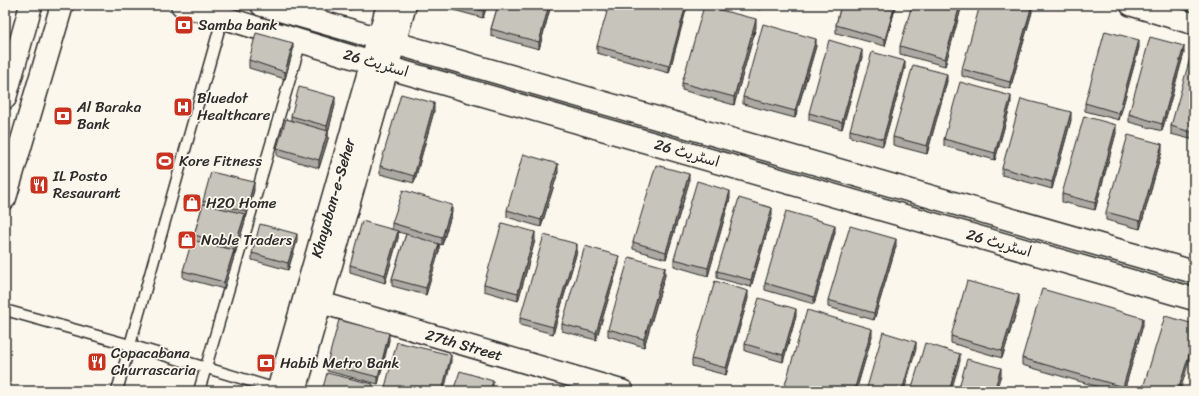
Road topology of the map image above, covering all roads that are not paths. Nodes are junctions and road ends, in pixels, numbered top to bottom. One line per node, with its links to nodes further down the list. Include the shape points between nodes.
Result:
1 (31, 5): 13 (main road)
2 (62, 5): 14 (main road)
3 (182, 5): 8 (main road, اسٹریٹ 26)
4 (262, 5): 10 (main road, اسٹریٹ 26)
5 (388, 5): 10 (main road, Khayaban-e-Seher)
6 (406, 5): 10 (main road, Khayaban-e-Seher)
7 (1131, 5): 9 (street)
8 (224, 11): 11 (main road, اسٹریٹ 26); 19 (lane)
9 (1194, 24)
10 (387, 40): 12 (main road, Khayaban-e-Seher); 15 (main road, اسٹریٹ 26)
11 (302, 41): 12 (main road, اسٹریٹ 26); 20 (lane)
12 (380, 65): 16 (main road, اسٹریٹ 26); 17 (main road, Khayaban-e-Seher)
13 (5, 98)
14 (5, 198)
15 (1194, 272)
16 (1194, 299)
17 (313, 300): 23 (main road, Khayaban-e-Seher); 24 (street, 27th Street)
18 (5, 310): 19 (lane)
19 (130, 345): 20 (lane); 21 (lane)
20 (206, 368): 22 (lane); 23 (lane)
21 (117, 391)
22 (199, 391)
23 (284, 391)
24 (623, 391)

